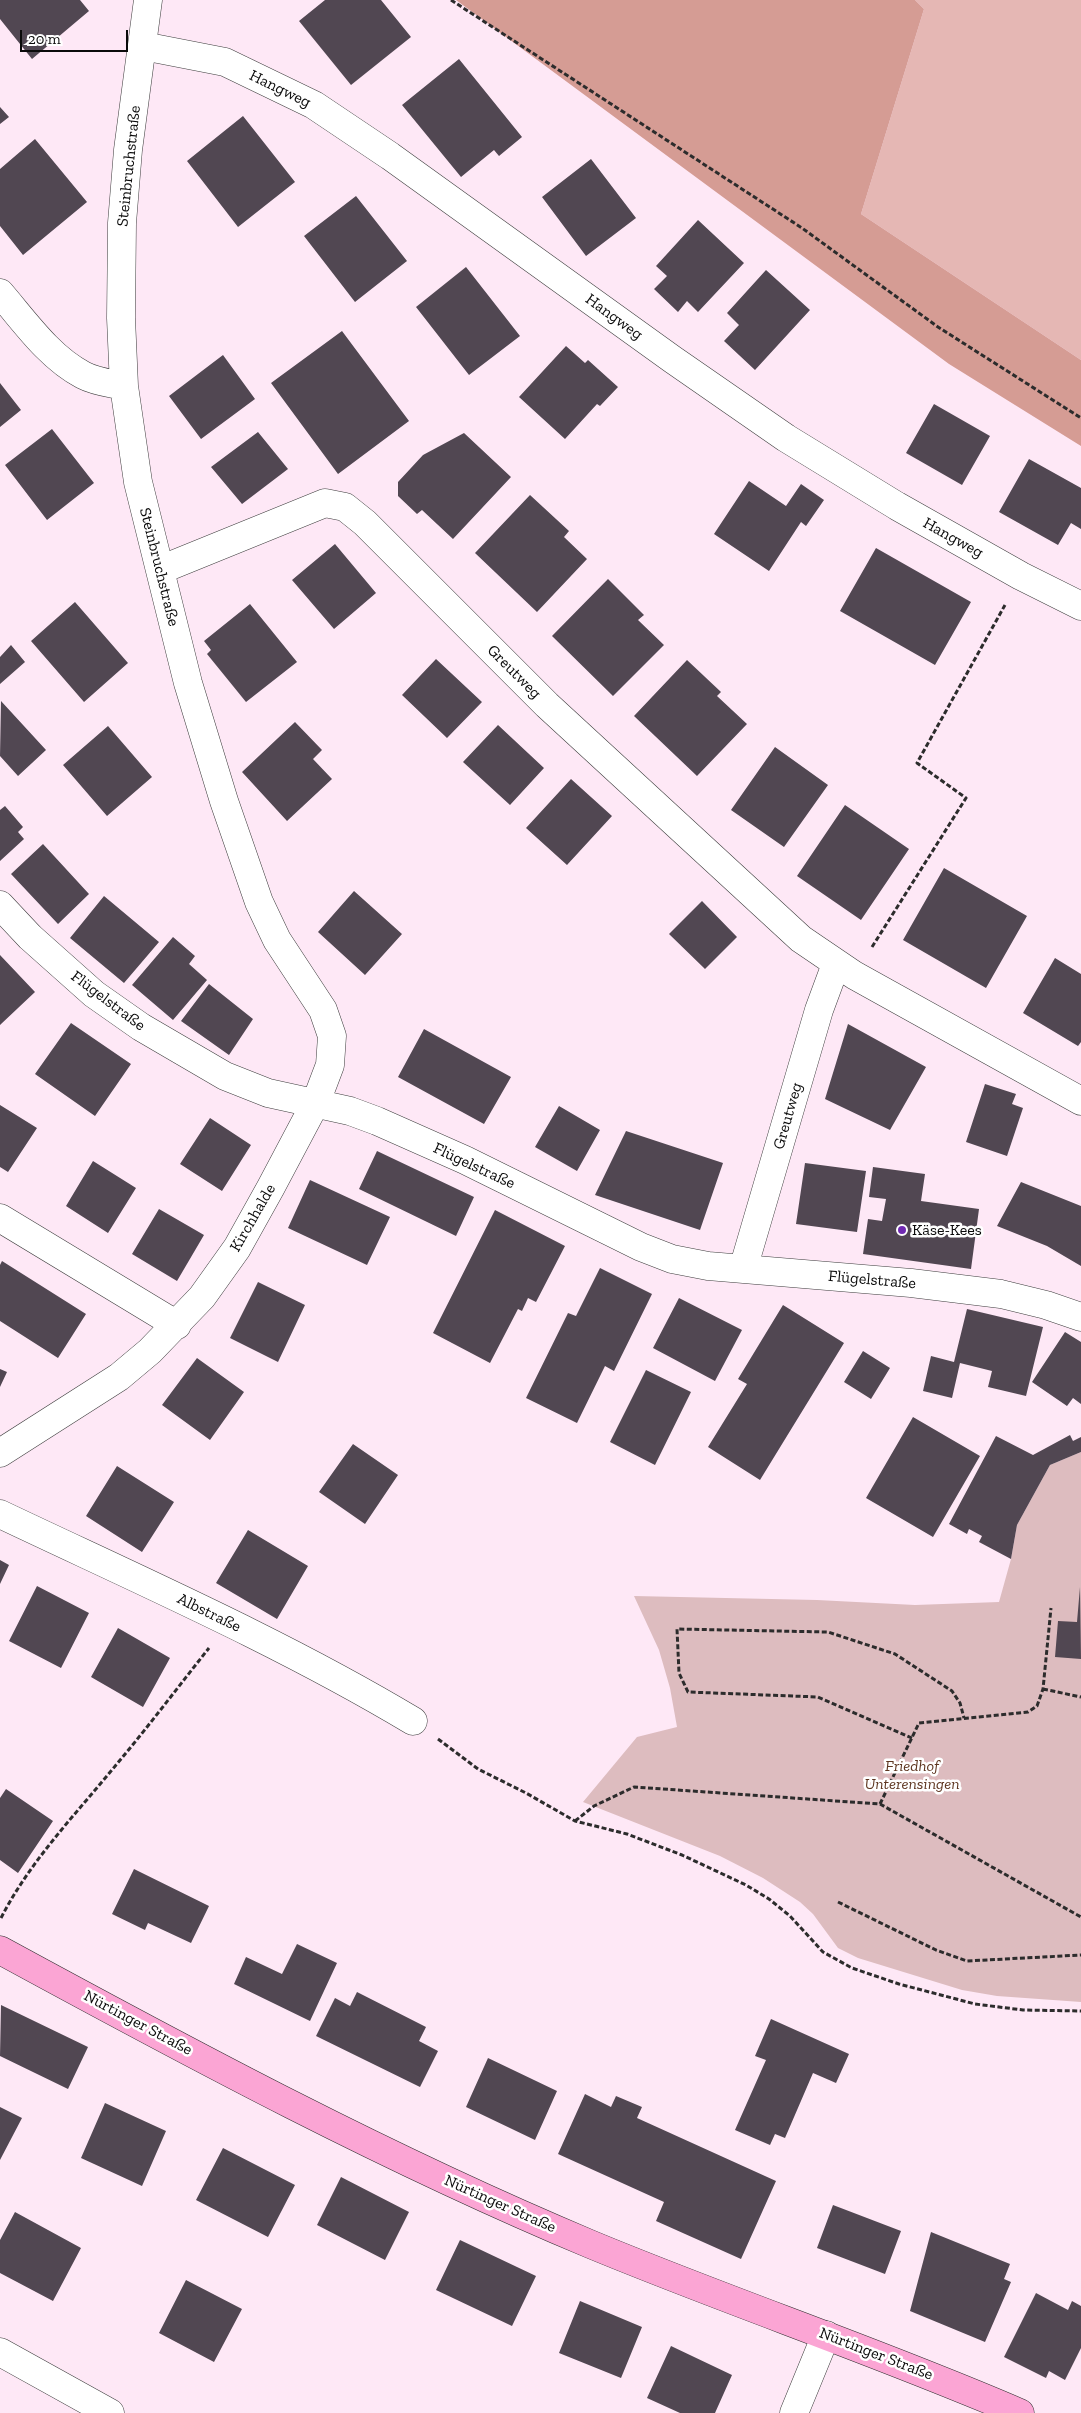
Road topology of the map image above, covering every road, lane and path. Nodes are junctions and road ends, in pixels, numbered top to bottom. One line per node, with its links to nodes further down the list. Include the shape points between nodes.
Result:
1 (148, 0): 3 (street, Steinbruchstraße)
2 (451, 0): 6 (path, via 802,228 938,327)
3 (143, 46): 5 (street, Steinbruchstraße, via 128,150 122,223); 8 (street, Hangweg, via 225,62 314,105 786,438 897,506)
4 (0, 293): 5 (street, via 54,355 83,375)
5 (124, 386): 7 (street, Steinbruchstraße, via 138,482)
6 (1081, 418)
7 (160, 570): 11 (street, Greutweg, via 324,503 345,507 365,523 547,705 762,905 801,939); 13 (street, Steinbruchstraße, via 188,683 259,902 277,940 323,1010 332,1036 330,1065)
8 (1022, 576): 9 (street, Hangweg); 11 (path, via 917,762 966,798)
9 (1081, 606)
10 (0, 905): 13 (street, Flügelstraße, via 30,937 94,994 141,1027 224,1076 268,1093)
11 (845, 970): 12 (street, Greutweg); 15 (street, Greutweg, via 818,1010)
12 (1081, 1101)
13 (316, 1102): 15 (street, Flügelstraße, via 377,1120 641,1247 708,1266); 17 (street, Kirchhalde, via 237,1248 202,1297)
14 (0, 1218): 17 (street)
15 (743, 1269): 16 (street, Flügelstraße, via 1001,1294)
16 (1081, 1318)
17 (177, 1325): 18 (street, Kirchhalde, via 119,1377)
18 (0, 1453)
19 (0, 1514): 21 (street, Albstraße)
20 (1050, 1608): 22 (path)
21 (229, 1622): 25 (street, Albstraße, via 361,1690); 31 (path, via 49,1845)
22 (1043, 1689): 23 (path); 24 (path, via 1037,1706 1028,1712)
23 (1081, 1697)
24 (964, 1718): 26 (path, via 919,1722); 26 (path, via 952,1691 895,1654 828,1632 677,1629 679,1673 688,1692 818,1698)
25 (413, 1721): 28 (path, via 478,1769)
26 (912, 1738): 27 (path)
27 (880, 1804): 28 (path, via 634,1787 594,1806); 30 (path)
28 (575, 1821): 34 (path, via 627,1834 746,1885 790,1916 823,1952 852,1968 976,2004 1023,2010)
29 (838, 1902): 33 (path, via 936,1950 967,1961)
30 (1081, 1917)
31 (0, 1920)
32 (0, 1950): 35 (street, Nürtinger Straße, via 275,2096 441,2178 591,2244)
33 (1081, 1955)
34 (1081, 2011)
35 (826, 2335): 38 (street); 39 (street, Nürtinger Straße)
36 (0, 2352): 37 (street)
37 (110, 2413)
38 (794, 2413)
39 (1020, 2413)

